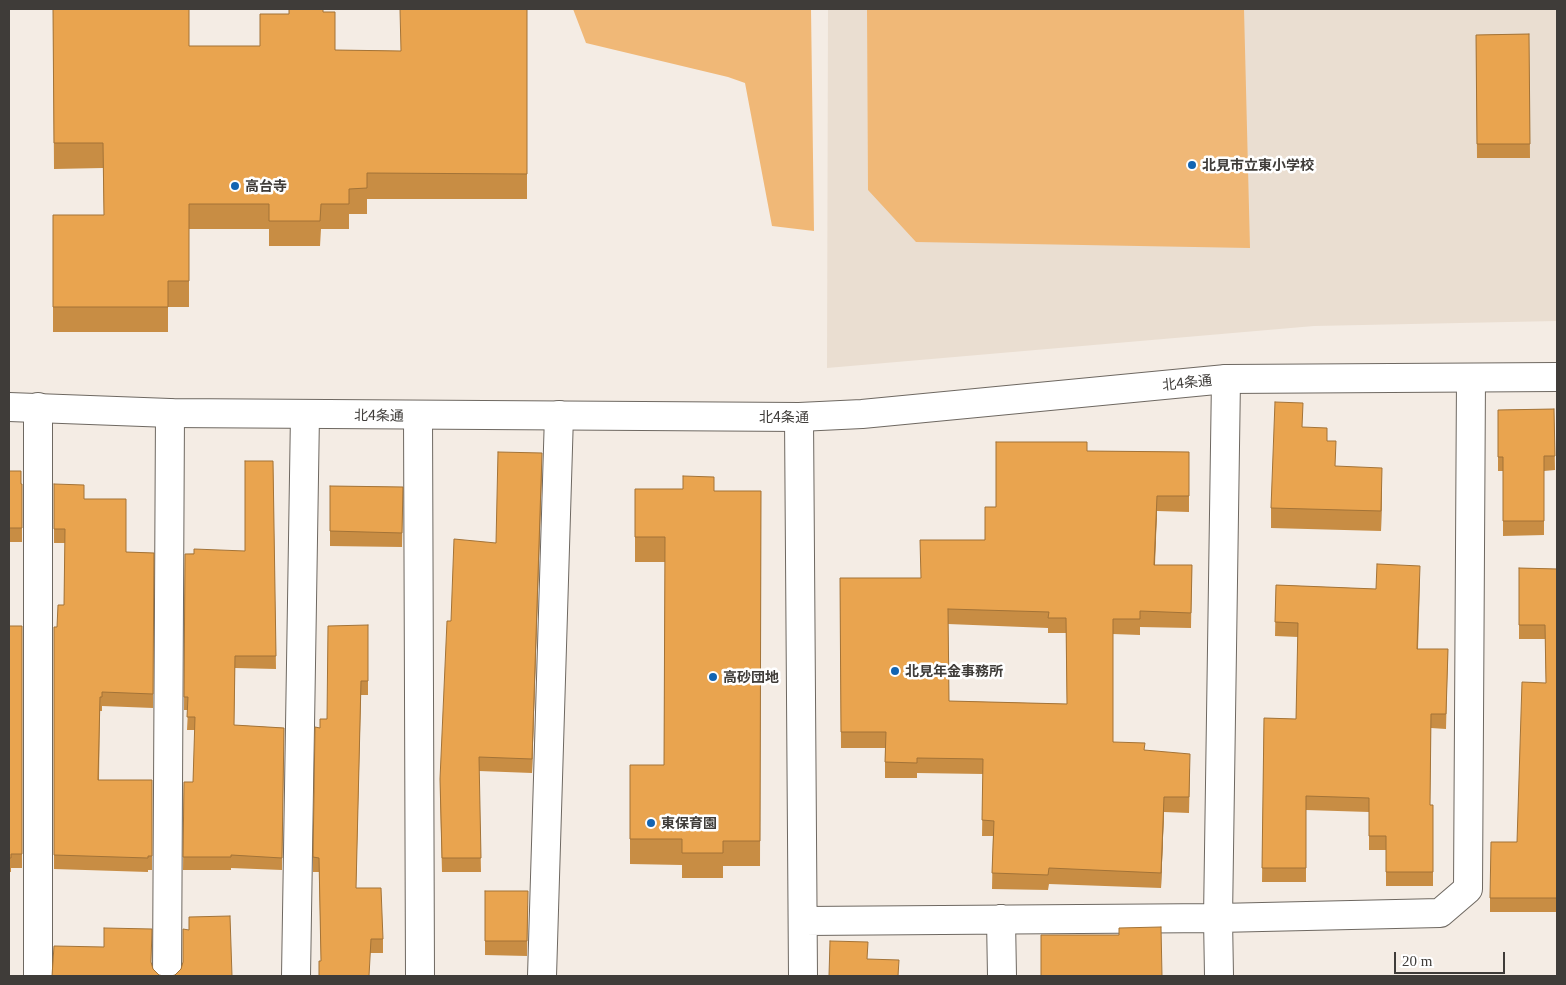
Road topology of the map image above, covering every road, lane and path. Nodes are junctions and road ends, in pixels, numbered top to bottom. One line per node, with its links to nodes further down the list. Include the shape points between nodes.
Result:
1 (1557, 377): 2 (street, 北4条通)
2 (1471, 378): 3 (street, 北4条通); 11 (street, via 1468,889 1440,913)
3 (1226, 379): 10 (street, 北4条通, via 862,414); 11 (street)
4 (9, 407): 5 (street, 北4条通)
5 (38, 407): 6 (street, 北4条通); 14 (street)
6 (170, 413): 7 (street, 北4条通); 15 (street)
7 (305, 414): 8 (street, 北4条通); 16 (street)
8 (418, 415): 9 (street, 北4条通); 17 (street)
9 (559, 416): 10 (street, 北4条通); 18 (street)
10 (799, 417): 13 (street)
11 (1218, 918): 12 (street); 21 (street)
12 (1001, 919): 13 (street); 20 (street)
13 (804, 920): 19 (street)
14 (38, 976)
15 (167, 976)
16 (296, 976)
17 (420, 976)
18 (542, 976)
19 (803, 976)
20 (1002, 976)
21 (1219, 976)

